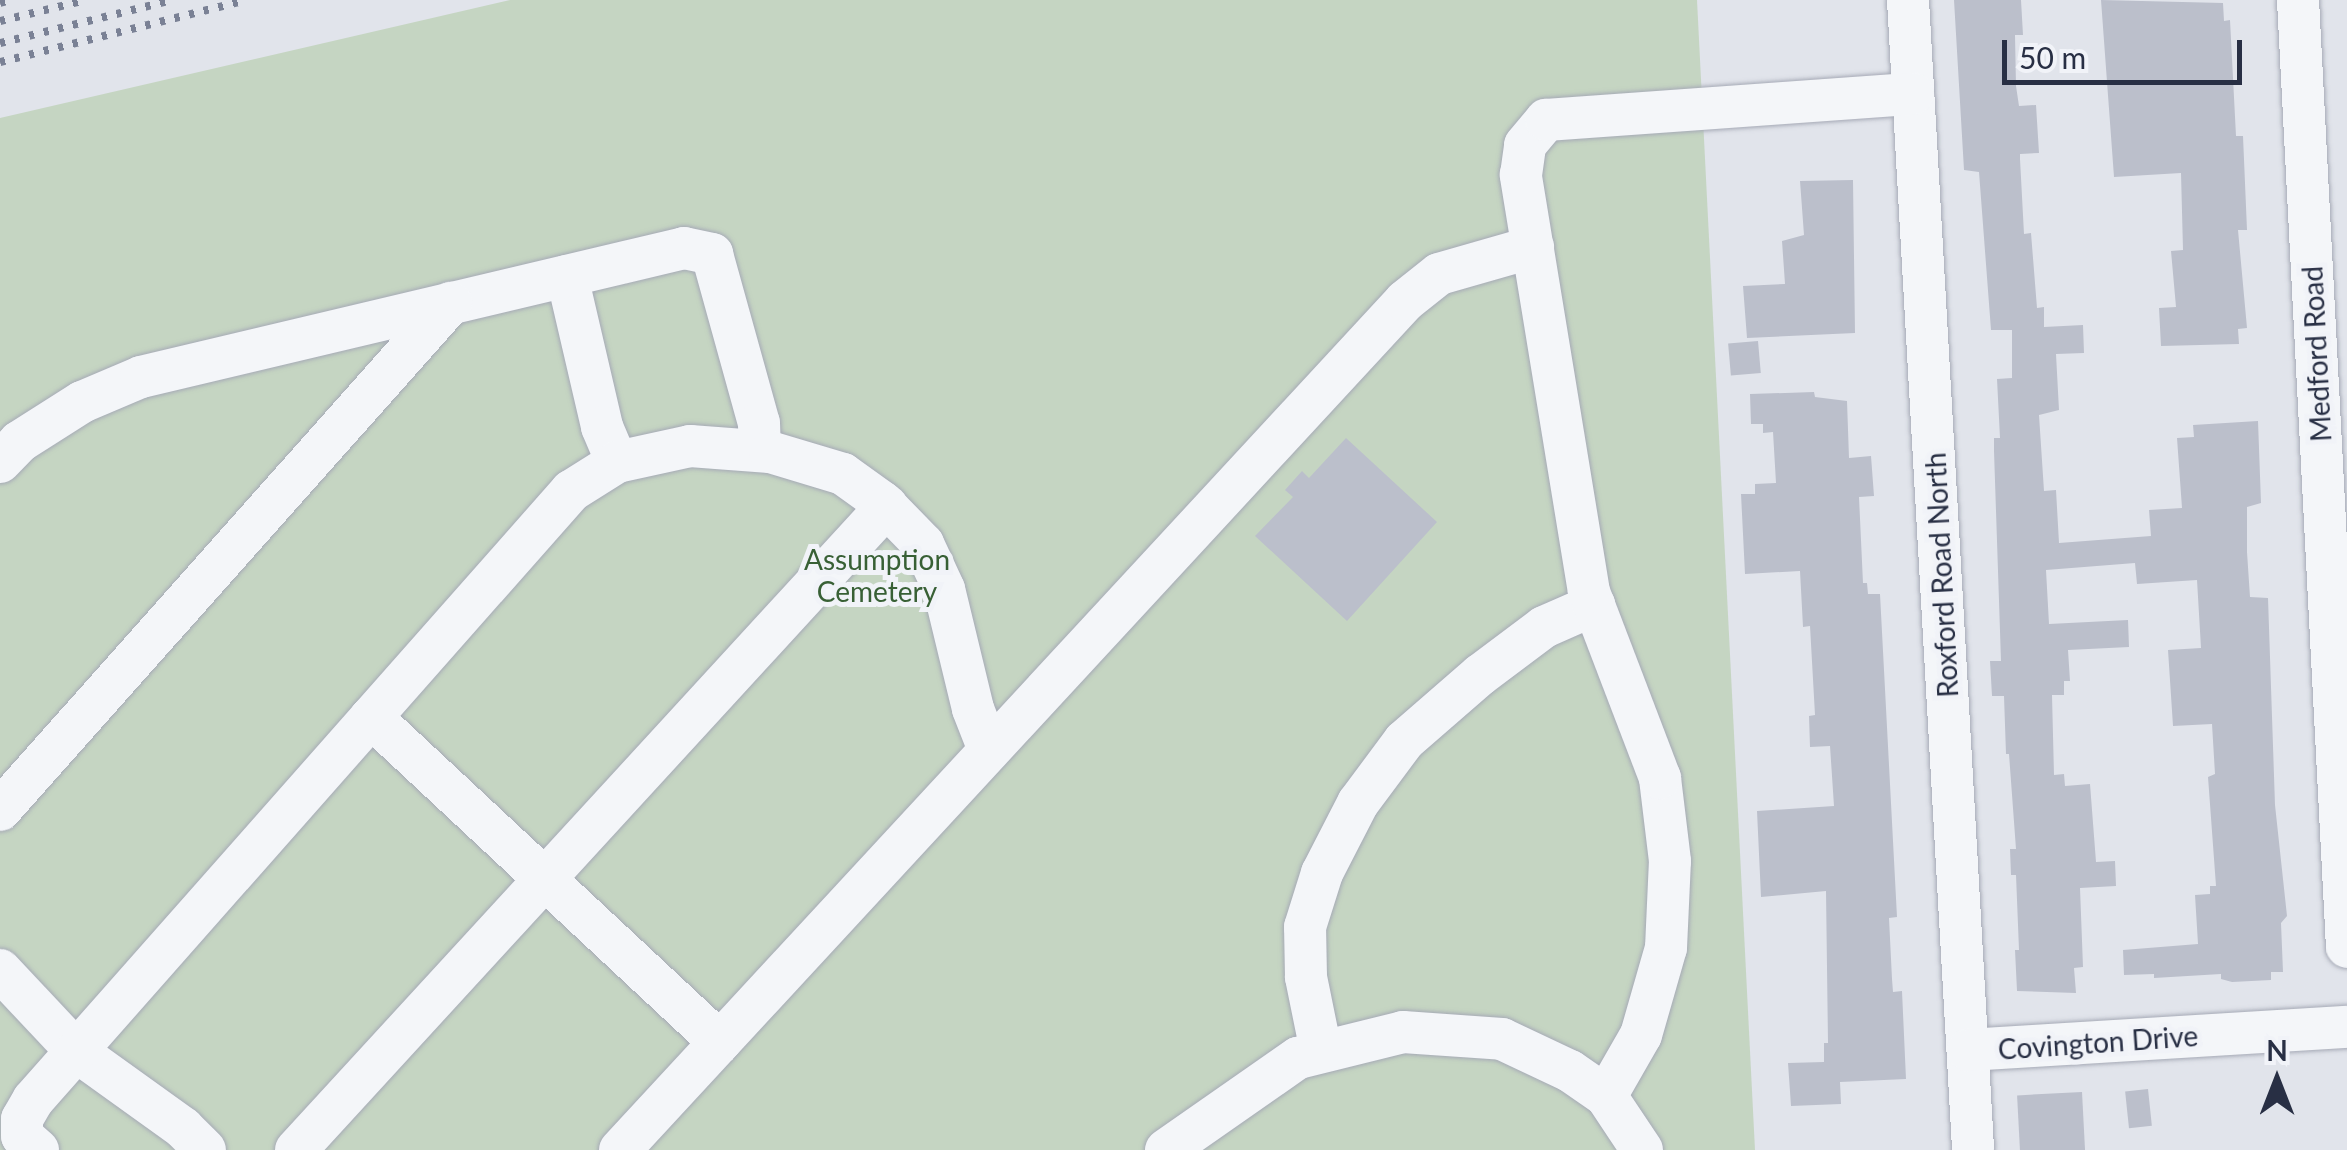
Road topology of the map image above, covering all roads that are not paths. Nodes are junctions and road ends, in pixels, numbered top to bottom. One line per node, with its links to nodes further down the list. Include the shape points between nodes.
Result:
1 (1908, 0): 3 (street, Roxford Road North)
2 (2298, 0): 16 (street, Medford Road)
3 (1913, 94): 4 (street, via 1546,120 1525,145 1521,175); 20 (street, Roxford Road North)
4 (1532, 247): 11 (street); 13 (street, via 1438,274 1404,301)
5 (567, 276): 6 (street); 7 (street, via 684,248 712,254); 9 (street)
6 (452, 304): 8 (street, via 141,377 82,402); 14 (street)
7 (760, 451): 9 (street, via 690,446); 10 (street, via 843,474)
8 (0, 462)
9 (616, 462): 12 (street, via 571,491)
10 (886, 506): 13 (street, via 923,544 944,589 972,709); 15 (street)
11 (1594, 604): 22 (street, via 1544,627 1480,674 1404,741 1358,803 1322,872 1305,926 1306,977); 23 (street, via 1660,778 1670,862 1666,948 1641,1035)
12 (371, 717): 15 (street); 21 (street)
13 (989, 750): 19 (street)
14 (0, 810)
15 (545, 878): 19 (street); 26 (street)
16 (2347, 947)
17 (0, 970): 21 (street)
18 (2347, 1026): 20 (street, Covington Drive)
19 (720, 1042): 27 (street)
20 (1968, 1050): 30 (street, Roxford Road North)
21 (76, 1051): 24 (street, via 22,1119 22,1136); 25 (street)
22 (1321, 1052): 23 (street, via 1402,1032 1502,1039); 28 (street, via 1298,1058)
23 (1606, 1096): 29 (street)
24 (38, 1150)
25 (205, 1150)
26 (296, 1150)
27 (620, 1150)
28 (1166, 1150)
29 (1642, 1150)
30 (1973, 1150)

